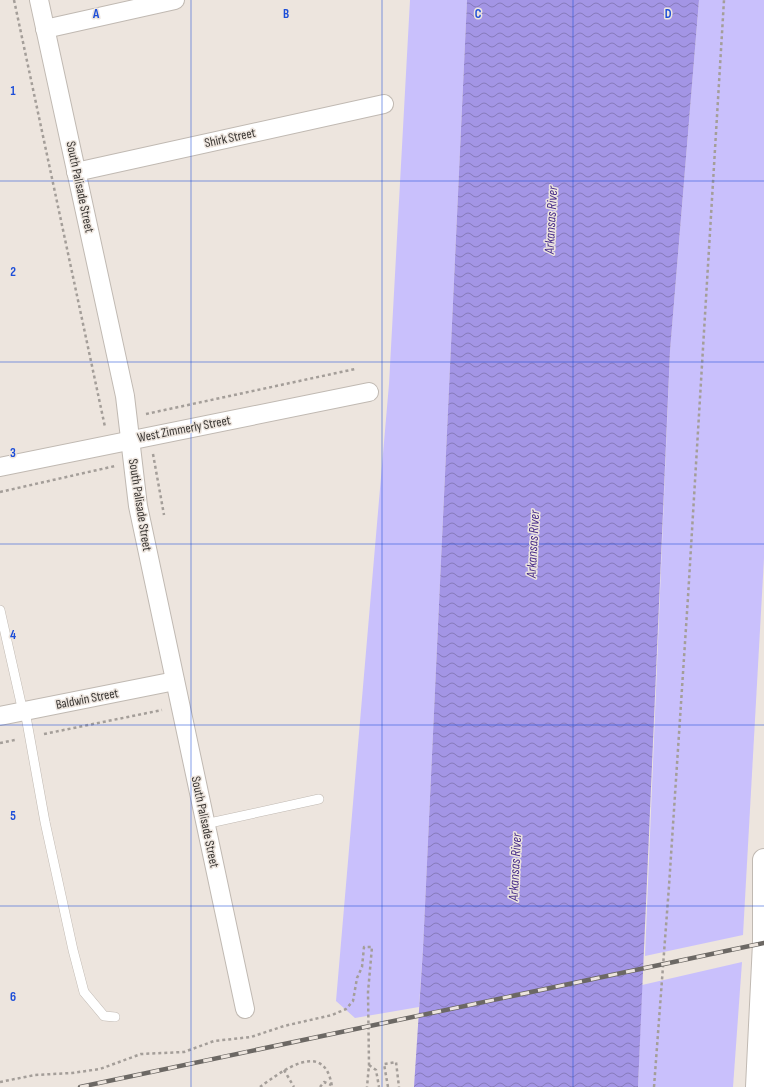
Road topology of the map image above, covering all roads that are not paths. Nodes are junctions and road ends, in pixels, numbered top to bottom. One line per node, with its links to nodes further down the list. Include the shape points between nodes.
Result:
1 (39, 0): 3 (street, South Palisade Street)
2 (175, 0): 3 (street)
3 (45, 29): 5 (street, South Palisade Street)
4 (384, 104): 5 (street, Shirk Street)
5 (76, 172): 7 (street, South Palisade Street, via 125,396)
6 (369, 392): 7 (street, West Zimmerly Street)
7 (130, 440): 8 (street, West Zimmerly Street); 10 (street, South Palisade Street, via 138,506)
8 (0, 467)
9 (0, 610): 11 (lane)
10 (175, 681): 11 (street, Baldwin Street); 14 (street, South Palisade Street)
11 (24, 711): 12 (street, Baldwin Street); 17 (lane, via 45,822 84,992 104,1016)
12 (0, 716)
13 (319, 799): 14 (lane)
14 (205, 824): 16 (street, South Palisade Street)
15 (764, 867): 18 (main road, via 764,943)
16 (245, 1009)
17 (115, 1017)
18 (757, 1087)

